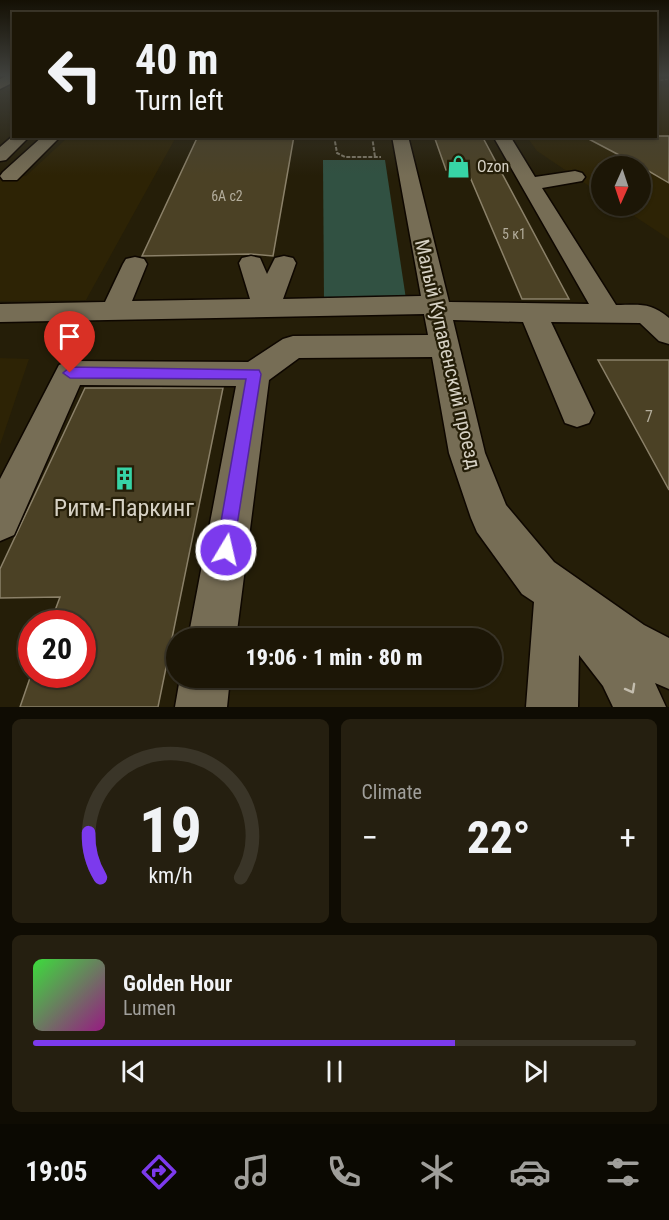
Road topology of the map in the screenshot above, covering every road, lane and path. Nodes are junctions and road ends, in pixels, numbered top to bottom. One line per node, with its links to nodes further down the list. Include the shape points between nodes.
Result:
1 (51, 138): 6 (street)
2 (334, 138): 3 (path, via 337,153 345,157 375,157)
3 (372, 138)
4 (400, 138): 13 (street, Малый Купавенский проезд)
5 (502, 138): 8 (street)
6 (10, 177)
7 (576, 177): 8 (street)
8 (530, 184): 17 (street)
9 (251, 263): 12 (street)
10 (284, 263): 12 (street)
11 (135, 264): 14 (street)
12 (266, 308): 13 (street); 14 (street)
13 (435, 308): 16 (street); 19 (street, Малый Купавенский проезд)
14 (114, 311): 15 (street)
15 (0, 313)
16 (533, 313): 17 (street); 21 (street)
17 (608, 314): 18 (street, via 647,314)
18 (669, 334)
19 (443, 346): 20 (street, via 293,347); 23 (street, Малый Купавенский проезд, via 467,453 491,518 538,578)
20 (254, 374): 22 (street, via 70,373); 24 (street)
21 (577, 413)
22 (0, 521)
23 (557, 592): 25 (street, Малый Купавенский проезд, via 627,642); 28 (street); 29 (street, one-way to 29, via 620,669)
24 (214, 628)
25 (669, 664)
26 (204, 688): 27 (street)
27 (201, 707)
28 (552, 707)
29 (640, 707)

